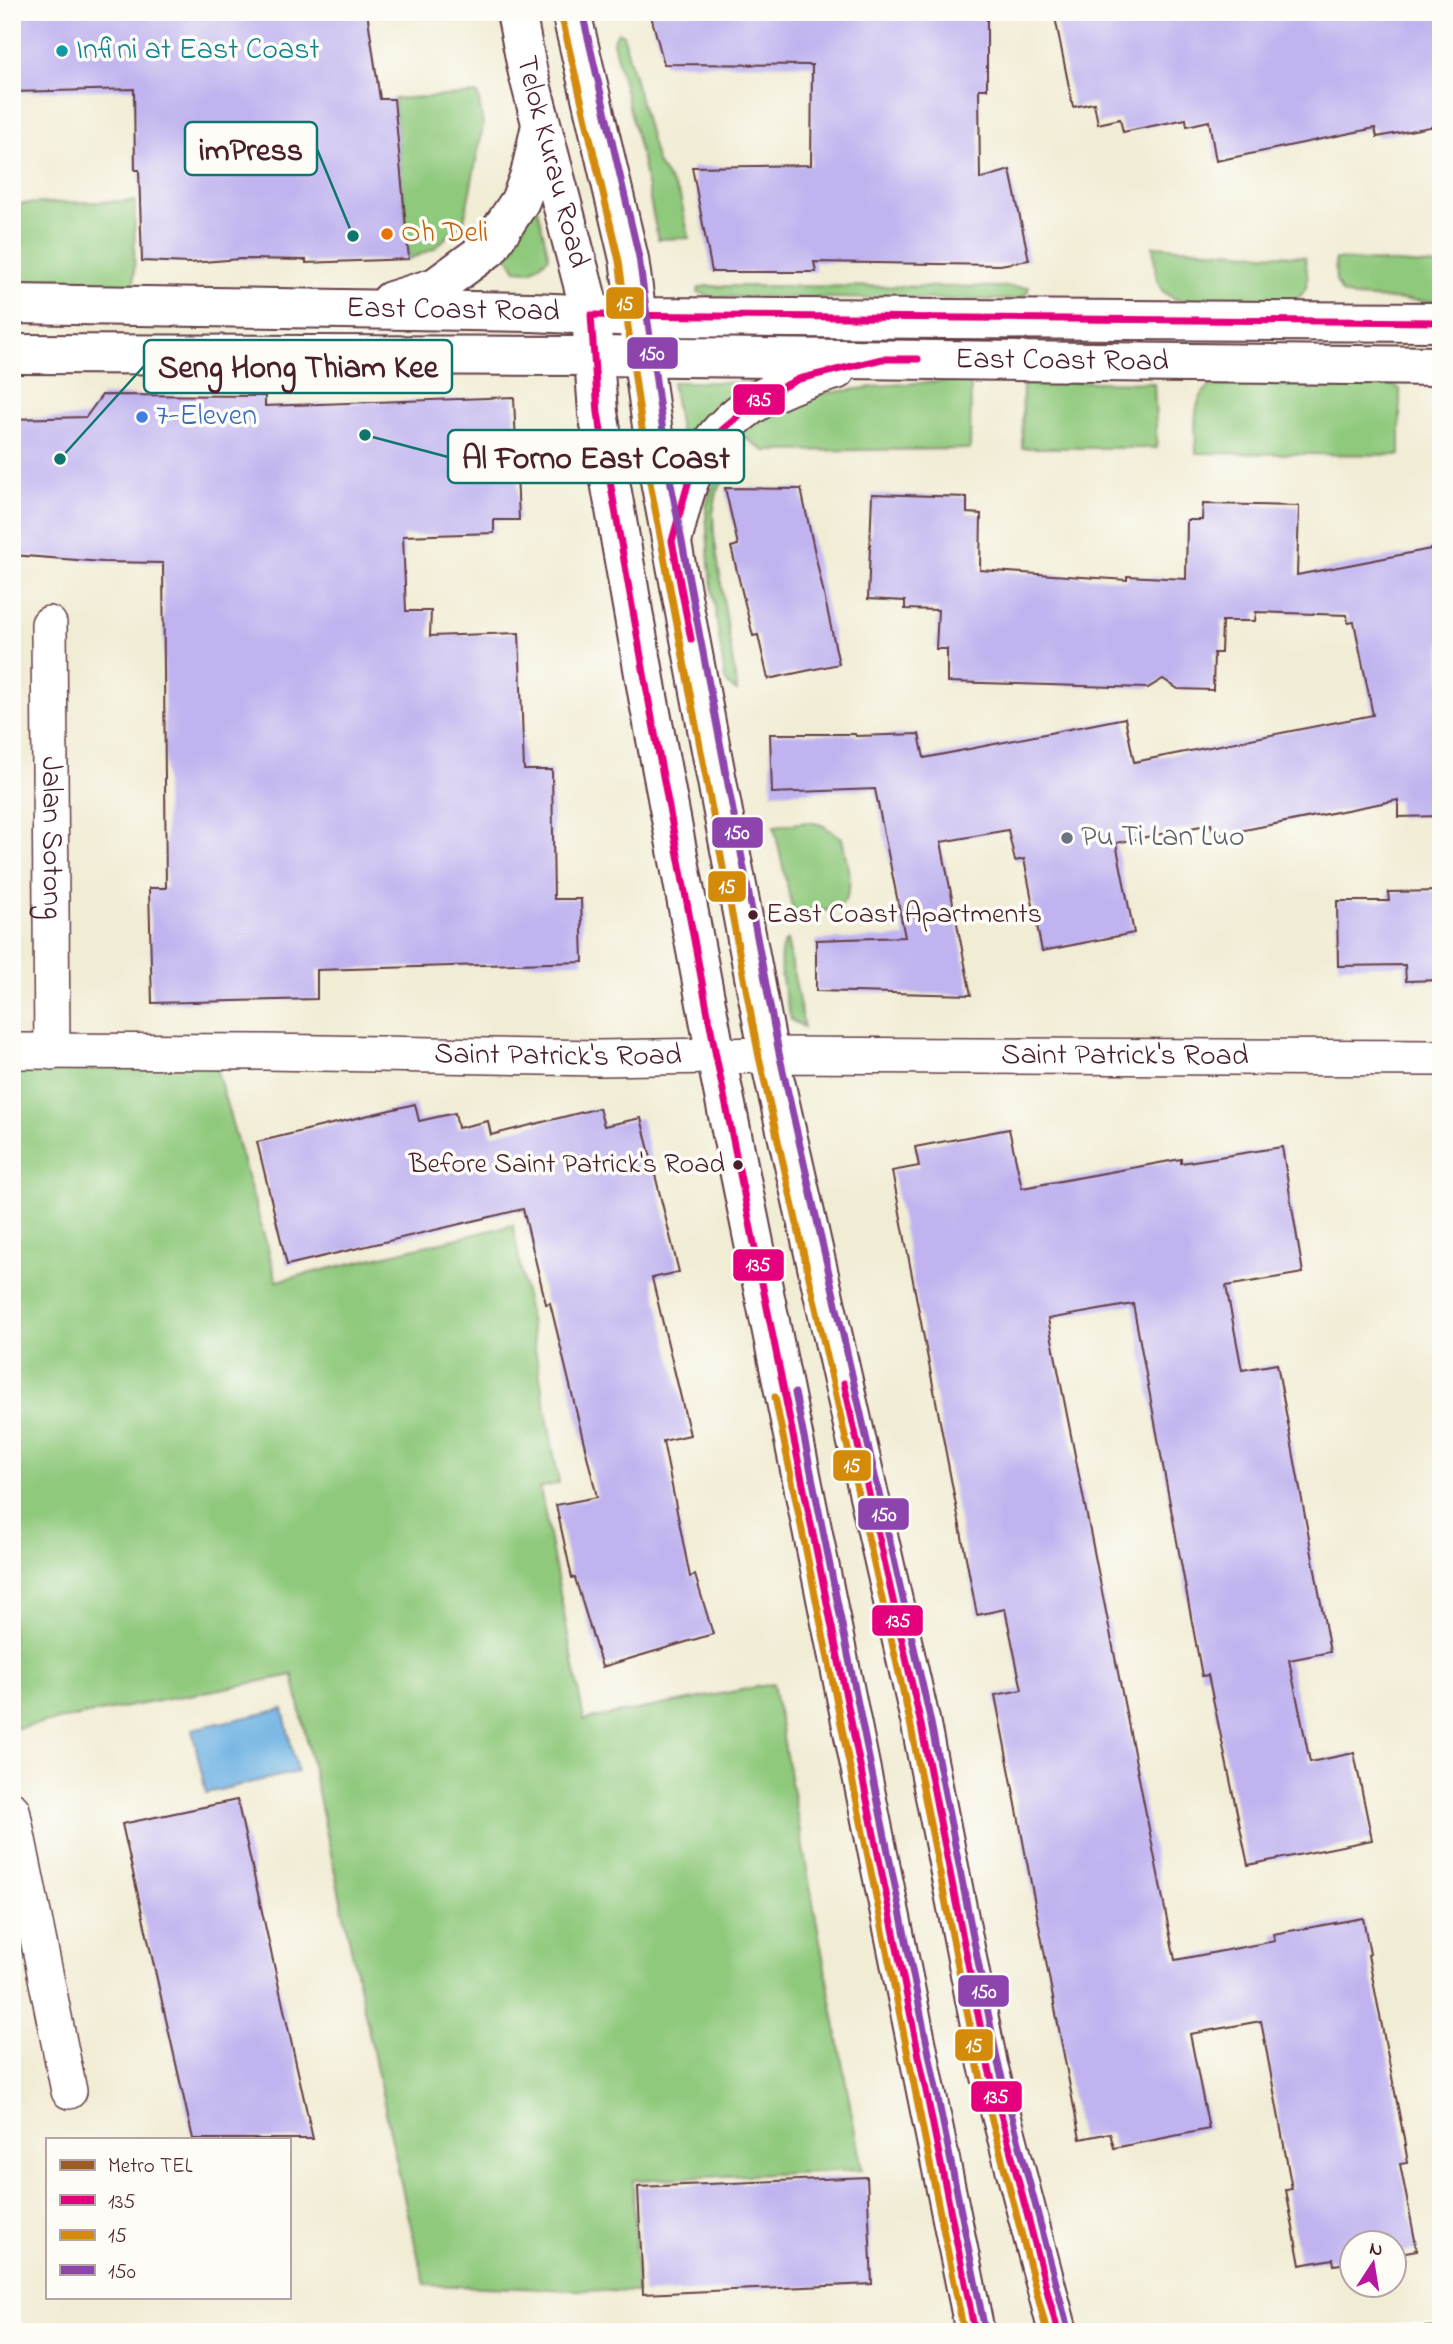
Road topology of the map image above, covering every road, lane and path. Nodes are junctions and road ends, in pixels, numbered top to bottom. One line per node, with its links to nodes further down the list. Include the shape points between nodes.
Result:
1 (516, 12): 4 (street, Telok Kurau Road)
2 (572, 12): 3 (street, Telok Kurau Road)
3 (584, 60): 4 (street); 9 (street, Telok Kurau Road)
4 (528, 73): 5 (street, Telok Kurau Road)
5 (541, 125): 7 (street, via 520,201 489,248 436,287); 8 (street, Telok Kurau Road)
6 (12, 304): 7 (street, East Coast Road)
7 (359, 310): 8 (street, East Coast Road)
8 (591, 315): 9 (street, East Coast Road); 12 (street, Telok Kurau Road)
9 (639, 317): 10 (street, East Coast Road); 13 (street, Telok Kurau Road)
10 (1441, 322)
11 (12, 355): 12 (street, East Coast Road)
12 (593, 356): 13 (street, East Coast Road); 21 (street, Telok Kurau Road, via 615,521)
13 (643, 358): 14 (street, East Coast Road); 16 (street, Telok Kurau Road)
14 (882, 359): 15 (street, East Coast Road); 16 (street, via 799,379 741,412 707,447 689,480)
15 (1441, 366)
16 (673, 541): 20 (street, Telok Kurau Road)
17 (49, 624): 19 (street, Jalan Sotong)
18 (12, 1051): 19 (street, Saint Patrick's Road)
19 (52, 1052): 21 (street, Saint Patrick's Road)
20 (769, 1055): 21 (street, Saint Patrick's Road); 22 (street, Saint Patrick's Road); 26 (street, Telok Kurau Road, via 920,1720 988,2065)
21 (716, 1056): 25 (street, Telok Kurau Road)
22 (1441, 1058)
23 (12, 1810): 24 (street)
24 (69, 2091)
25 (975, 2332)
26 (1058, 2332)

